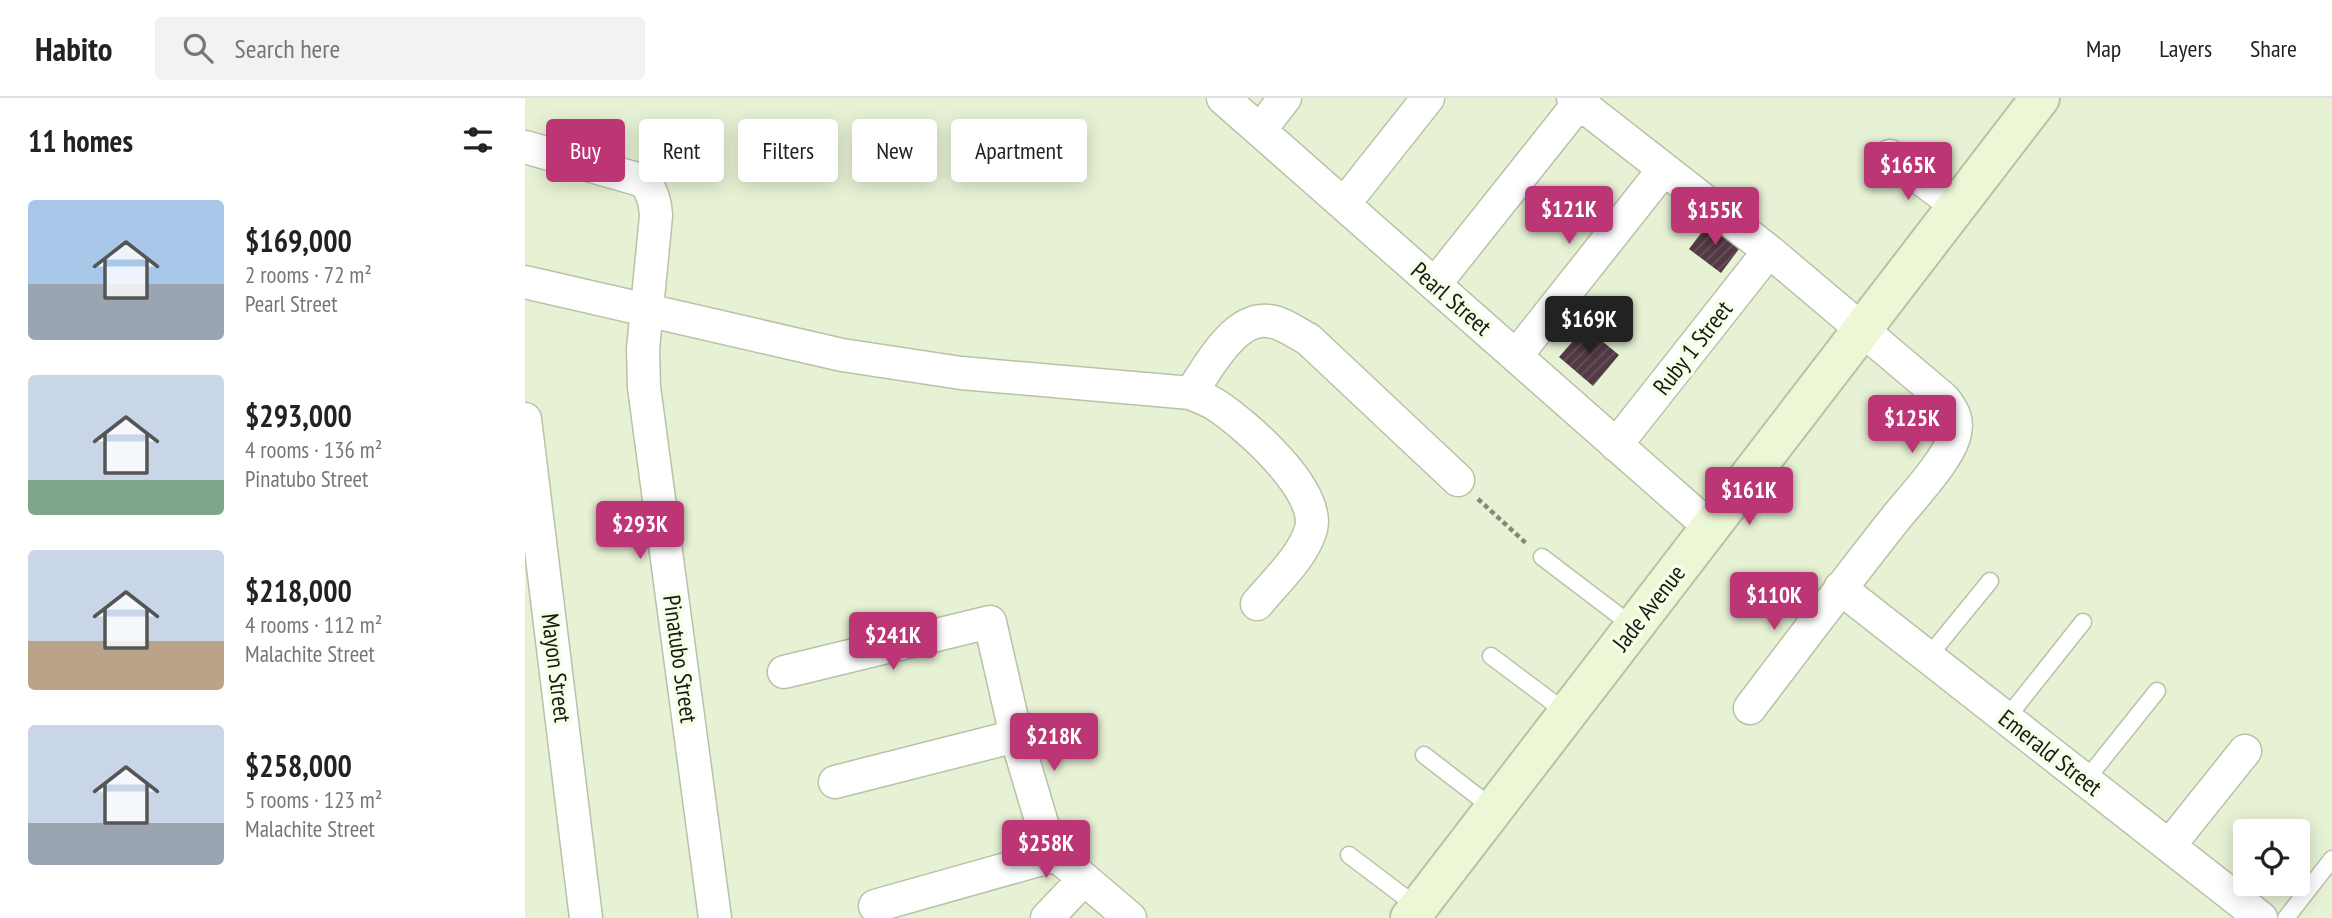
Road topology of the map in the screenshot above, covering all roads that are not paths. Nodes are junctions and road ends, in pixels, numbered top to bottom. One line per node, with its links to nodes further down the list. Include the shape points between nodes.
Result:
1 (1223, 98): 6 (street, Pearl Street)
2 (1285, 98): 6 (street)
3 (1428, 98): 10 (street)
4 (2040, 98): 11 (street, Jade Avenue)
5 (1576, 100): 9 (street); 14 (street)
6 (1260, 130): 10 (street, Pearl Street)
7 (525, 147): 15 (street, Pinatubo Street, via 644,181 652,192 656,216)
8 (1890, 156): 11 (street)
9 (1664, 169): 12 (street); 17 (street)
10 (1344, 204): 14 (street, Pearl Street)
11 (1958, 206): 16 (street, Jade Avenue)
12 (1769, 251): 16 (street); 20 (street, Ruby 1 Street)
13 (525, 282): 15 (street)
14 (1435, 284): 17 (street, Pearl Street)
15 (647, 310): 18 (street, via 842,355 948,371); 50 (street, Pinatubo Street, via 644,387)
16 (1862, 330): 22 (street, Jade Avenue); 25 (street, via 1944,399 1957,422 1953,440 1937,465)
17 (1516, 356): 20 (street, Pearl Street)
18 (1191, 393): 21 (street, via 1233,336 1267,320 1308,340); 26 (street, via 1216,405 1266,447 1293,478 1312,510 1311,529 1296,558)
19 (525, 418): 49 (street, Mayon Street)
20 (1616, 445): 22 (street, Pearl Street)
21 (1458, 480)
22 (1711, 528): 28 (street, Jade Avenue)
23 (1542, 557): 28 (lane)
24 (1990, 581): 30 (lane)
25 (1840, 588): 30 (street, Emerald Street); 33 (street)
26 (1257, 604)
27 (2083, 622): 35 (lane)
28 (1634, 628): 34 (street, Jade Avenue)
29 (1490, 656): 34 (lane)
30 (1928, 657): 35 (street, Emerald Street)
31 (785, 672): 36 (street, via 990,622)
32 (2157, 691): 39 (lane)
33 (1750, 708)
34 (1567, 714): 41 (street, Jade Avenue)
35 (2006, 719): 39 (street, Emerald Street)
36 (1016, 736): 40 (street); 43 (street)
37 (2245, 751): 42 (street)
38 (1423, 755): 41 (lane)
39 (2085, 780): 42 (street, Emerald Street)
40 (835, 782)
41 (1495, 809): 48 (street, Jade Avenue)
42 (2169, 846): 53 (street, Emerald Street)
43 (1056, 855): 46 (street); 47 (street)
44 (1349, 855): 48 (lane)
45 (2332, 859): 54 (lane)
46 (1084, 879): 51 (street); 52 (street)
47 (875, 906)
48 (1414, 913)
49 (586, 918)
50 (715, 918)
51 (1047, 918)
52 (1130, 918)
53 (2261, 918)
54 (2286, 918)

